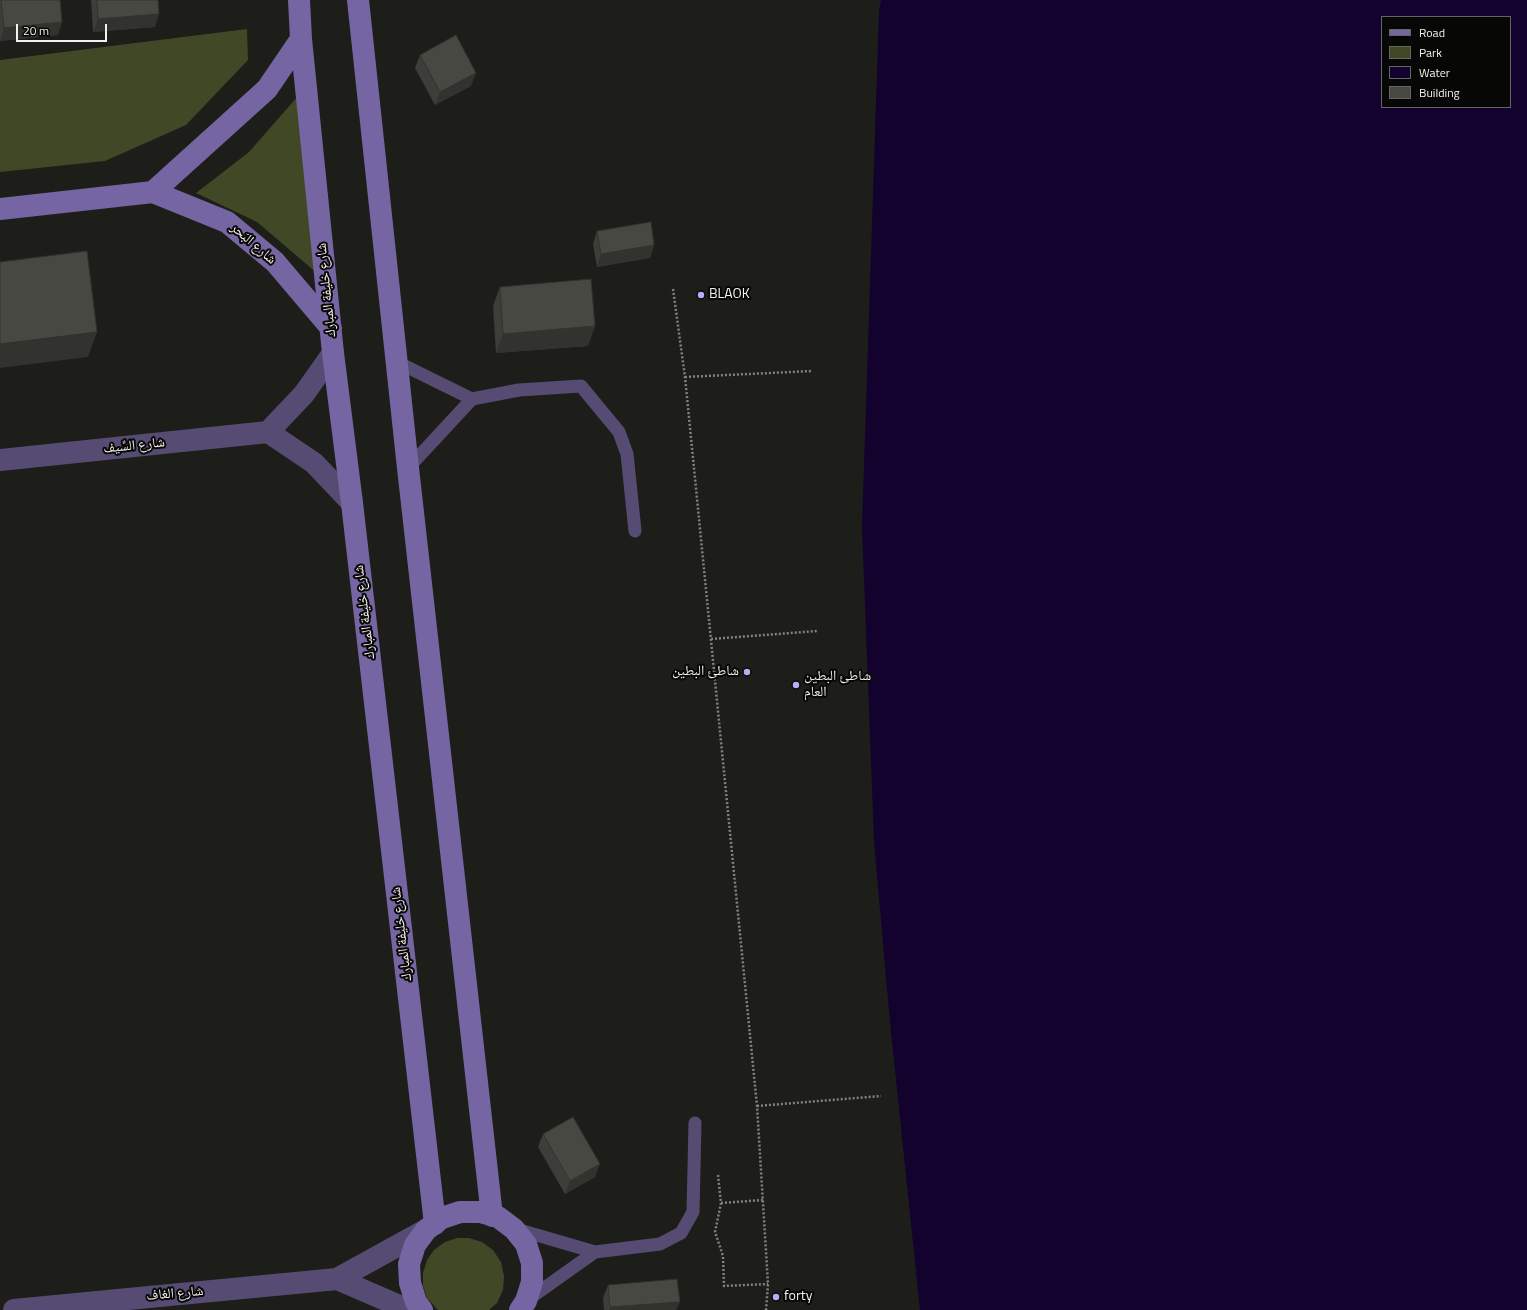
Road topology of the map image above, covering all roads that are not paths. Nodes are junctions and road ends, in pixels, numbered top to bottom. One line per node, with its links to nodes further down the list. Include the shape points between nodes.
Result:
1 (299, 0): 3 (street, شارع خليفة المبارك)
2 (358, 0): 8 (street)
3 (301, 40): 4 (street, via 268,89); 6 (street, شارع خليفة المبارك)
4 (153, 192): 5 (street, شارع البَحر); 6 (street, شارع البَحر, via 227,222 275,262)
5 (0, 209)
6 (331, 328): 7 (street, شارع خليفة المبارك)
7 (333, 353): 10 (street, via 304,394); 13 (street, شارع خليفة المبارك)
8 (397, 362): 9 (lane); 12 (street)
9 (472, 399): 12 (lane); 14 (lane, via 519,390 581,386 619,432 627,454)
10 (268, 432): 11 (street, شارع السِّيف); 13 (street, via 314,463)
11 (0, 460)
12 (408, 468): 16 (street)
13 (352, 503): 17 (street, شارع خليفة المبارك)
14 (635, 531)
15 (695, 1123): 19 (lane, via 693,1212 681,1233 660,1244)
16 (492, 1216): 17 (street, via 480,1212 460,1212 442,1218); 18 (street)
17 (430, 1227): 20 (street, شارع الغاف); 25 (street, via 415,1245 409,1264 410,1284 416,1302)
18 (514, 1228): 19 (lane); 22 (street, via 526,1244 532,1263 532,1282)
19 (595, 1252): 22 (lane)
20 (337, 1279): 21 (street, شارع الغاف); 24 (street, شارع الغاف)
21 (109, 1305): 23 (street, شارع الغاف)
22 (523, 1306)
23 (14, 1310)
24 (409, 1310)
25 (422, 1310)

